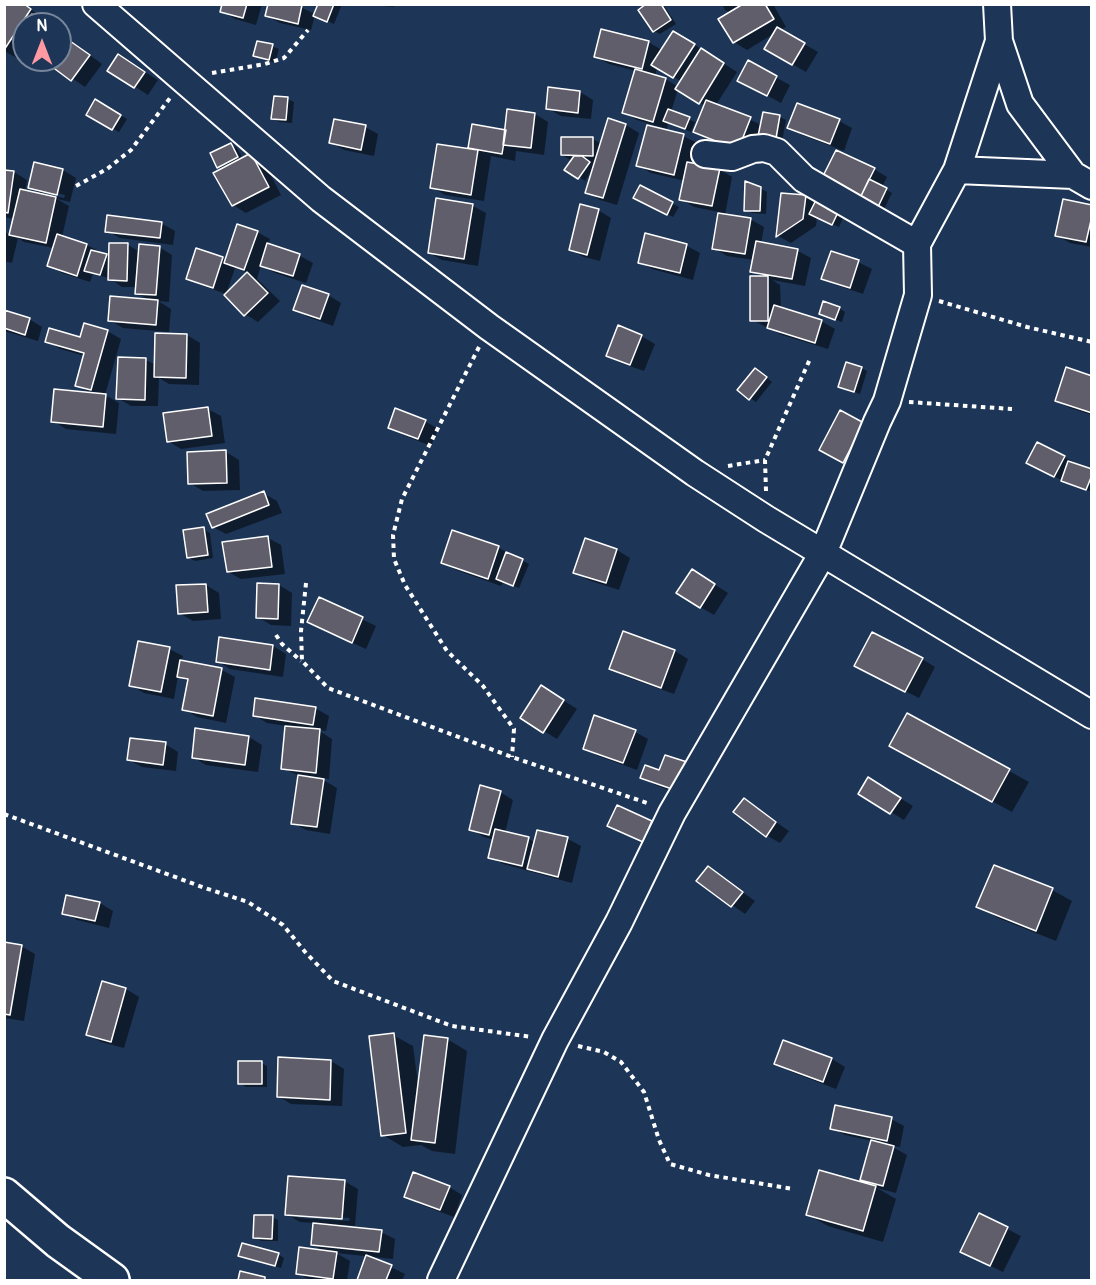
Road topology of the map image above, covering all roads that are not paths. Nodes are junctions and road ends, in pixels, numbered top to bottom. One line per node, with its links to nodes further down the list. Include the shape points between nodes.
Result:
1 (96, 4): 8 (street, via 321,199 489,327 696,472)
2 (998, 4): 3 (street)
3 (999, 41): 5 (street); 6 (street, via 1020,104)
4 (705, 153): 7 (street, via 732,157 753,148 777,152 804,179)
5 (957, 170): 6 (street); 7 (street)
6 (1082, 181)
7 (917, 244): 8 (street, via 918,295 887,401)
8 (823, 553): 9 (street); 12 (street, via 672,813 555,1041)
9 (1092, 715)
10 (4, 1195): 11 (main road)
11 (112, 1281)
12 (441, 1281)

